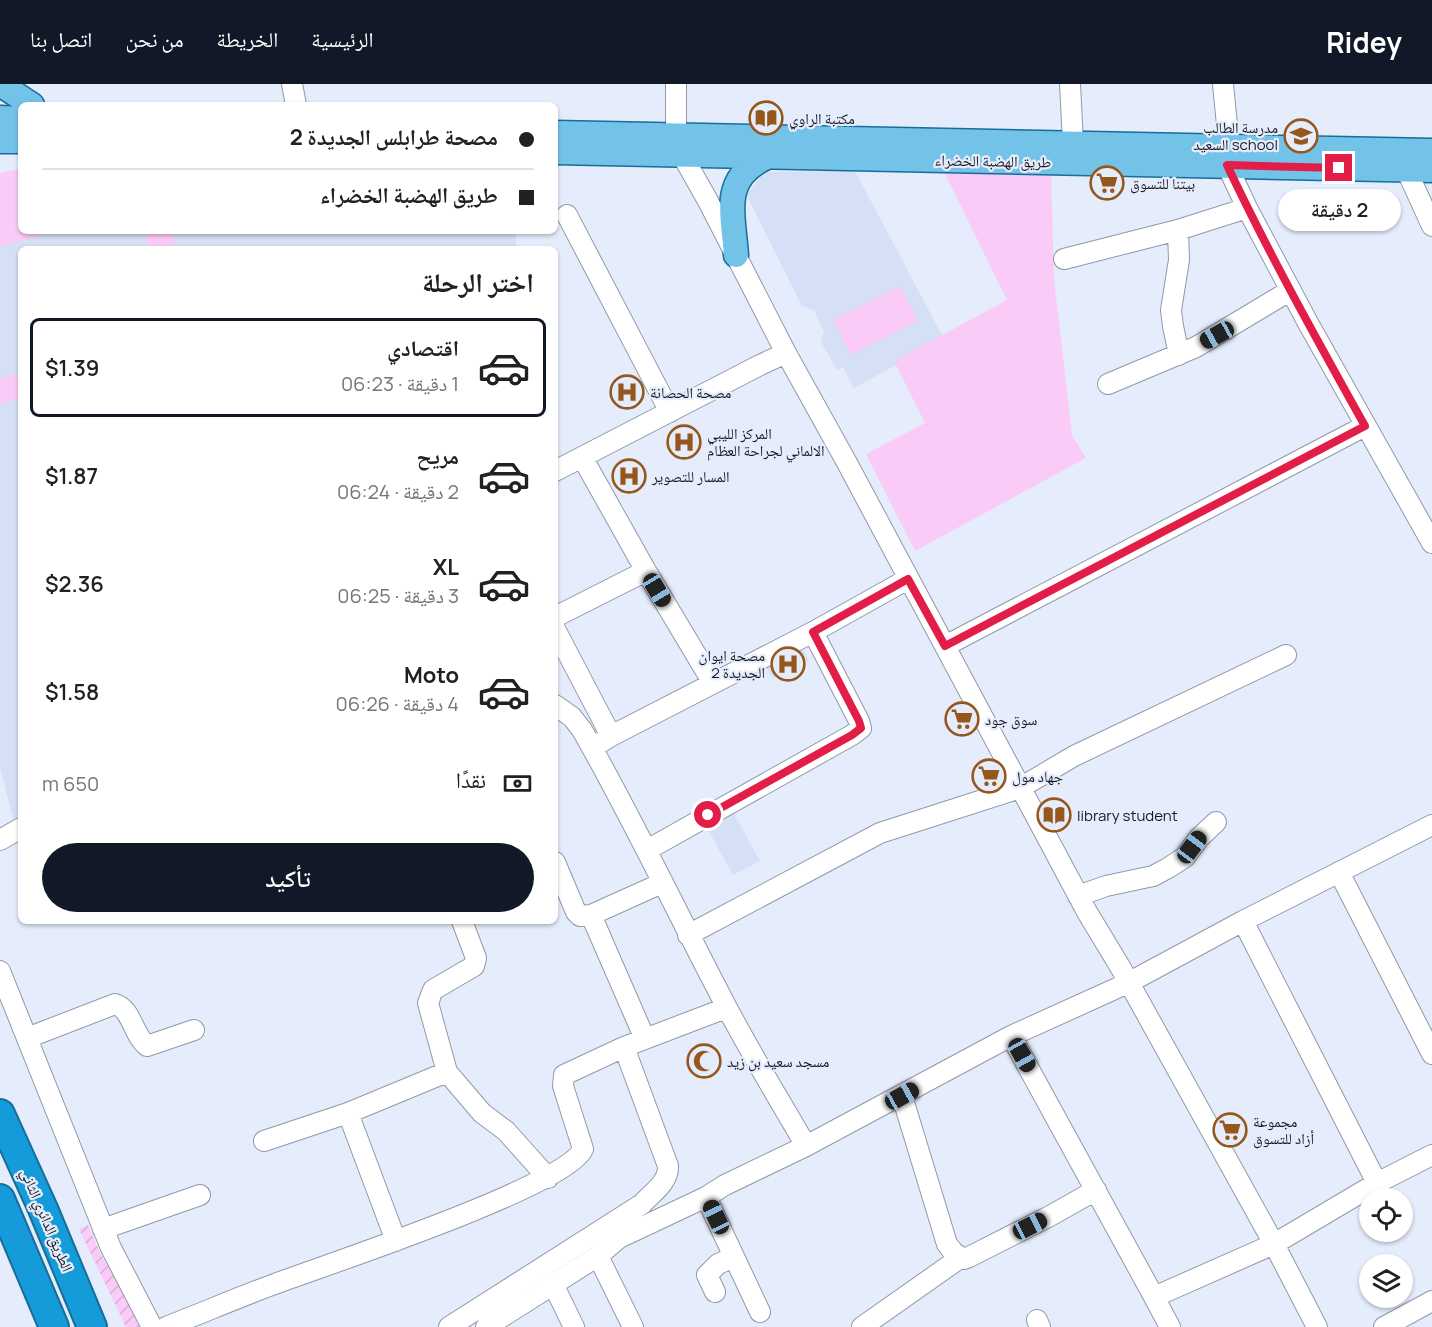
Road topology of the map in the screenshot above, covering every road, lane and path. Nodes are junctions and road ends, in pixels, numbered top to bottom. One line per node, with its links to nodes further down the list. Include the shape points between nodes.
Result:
1 (0, 84): 6 (main road)
2 (292, 84): 7 (street)
3 (676, 84): 14 (street)
4 (1070, 84): 13 (street)
5 (1223, 84): 18 (street)
6 (27, 102)
7 (295, 102)
8 (0, 118): 9 (main road)
9 (18, 119)
10 (558, 133): 14 (main road, طريق الهضبة الخضراء)
11 (0, 141): 12 (main road)
12 (18, 141)
13 (1073, 143): 14 (main road, طريق الهضبة الخضراء); 18 (main road, طريق الهضبة الخضراء)
14 (679, 146): 16 (main road, طريق الهضبة الخضراء); 17 (main road, طريق الهضبة الخضراء); 25 (street)
15 (1432, 150): 18 (main road, طريق الهضبة الخضراء)
16 (558, 152)
17 (769, 156): 18 (main road, طريق الهضبة الخضراء); 25 (main road, via 750,166 737,180 733,192)
18 (1228, 156): 19 (main road, طريق الهضبة الخضراء); 21 (street)
19 (1406, 169): 20 (main road, طريق الهضبة الخضراء); 23 (street)
20 (1432, 170)
21 (1247, 208): 24 (street); 27 (street)
22 (567, 215): 31 (street)
23 (1432, 226)
24 (1178, 230): 26 (street); 29 (street, via 1179,260 1172,310)
25 (736, 255): 28 (street)
26 (1064, 259)
27 (1291, 290): 29 (street); 32 (street)
28 (786, 353): 31 (street); 37 (street)
29 (1179, 355): 30 (street)
30 (1107, 384)
31 (670, 412): 33 (street)
32 (1365, 426): 35 (street); 41 (street)
33 (582, 457): 34 (street); 36 (street)
34 (558, 469)
35 (1432, 543)
36 (645, 571): 38 (street); 43 (street)
37 (908, 579): 39 (street); 41 (street)
38 (558, 616)
39 (813, 632): 43 (street); 52 (street, via 861,728)
40 (558, 635): 45 (street)
41 (945, 646): 47 (street)
42 (1286, 656): 47 (street, via 1074,756)
43 (713, 683): 45 (street)
44 (558, 707): 46 (street, via 572,717)
45 (611, 736): 46 (street)
46 (592, 748): 52 (street)
47 (1020, 788): 56 (street); 60 (street, via 880,833)
48 (1216, 822): 56 (street, via 1185,857 1168,868 1153,876)
49 (1432, 825): 54 (street)
50 (18, 830): 51 (street)
51 (0, 840)
52 (647, 850): 55 (street)
53 (558, 869): 57 (street, via 576,912 580,916)
54 (1339, 872): 58 (street); 69 (street)
55 (662, 883): 57 (street); 60 (street)
56 (1078, 896): 62 (street)
57 (591, 915): 67 (street)
58 (1243, 921): 62 (street); 78 (street)
59 (463, 924): 70 (street, via 476,958 474,966 433,990 428,1003)
60 (688, 935): 63 (street)
61 (0, 971): 66 (street)
62 (1128, 983): 65 (street); 85 (street)
63 (726, 1008): 67 (street); 75 (street)
64 (194, 1030): 66 (street, via 147,1046 124,1009 115,1004)
65 (1011, 1036): 71 (street); 79 (street)
66 (27, 1038): 83 (street)
67 (645, 1039): 68 (street)
68 (624, 1047): 77 (street, via 564,1075 563,1086 583,1149); 98 (street, via 668,1166 665,1180 642,1204)
69 (1432, 1054)
70 (447, 1072): 72 (street); 77 (street)
71 (902, 1096): 75 (street); 88 (street, via 947,1244)
72 (348, 1113): 74 (street); 84 (street)
73 (0, 1114): 95 (highway, الطريق الدائري الثاني)
74 (264, 1141)
75 (806, 1146): 81 (street)
76 (1432, 1155): 78 (street)
77 (548, 1178): 84 (street)
78 (1377, 1183): 85 (street)
79 (1096, 1190): 88 (street, via 969,1257); 91 (street)
80 (200, 1195): 83 (street)
81 (706, 1197): 86 (street, via 619,1238); 87 (street)
82 (0, 1199): 94 (highway)
83 (104, 1229): 96 (street)
84 (396, 1241): 97 (street)
85 (1274, 1244): 91 (street); 104 (street)
86 (598, 1256): 89 (street); 101 (street)
87 (734, 1257): 90 (street, via 718,1264 707,1275); 93 (street)
88 (960, 1258): 102 (street)
89 (553, 1284): 99 (street); 100 (street)
90 (714, 1292)
91 (1154, 1297): 103 (street)
92 (1432, 1301): 105 (street)
93 (760, 1312)
94 (54, 1327)
95 (92, 1327)
96 (152, 1327)
97 (166, 1327)
98 (449, 1327)
99 (486, 1327)
100 (574, 1327)
101 (633, 1327)
102 (862, 1327)
103 (1170, 1327)
104 (1317, 1327)
105 (1384, 1327)

